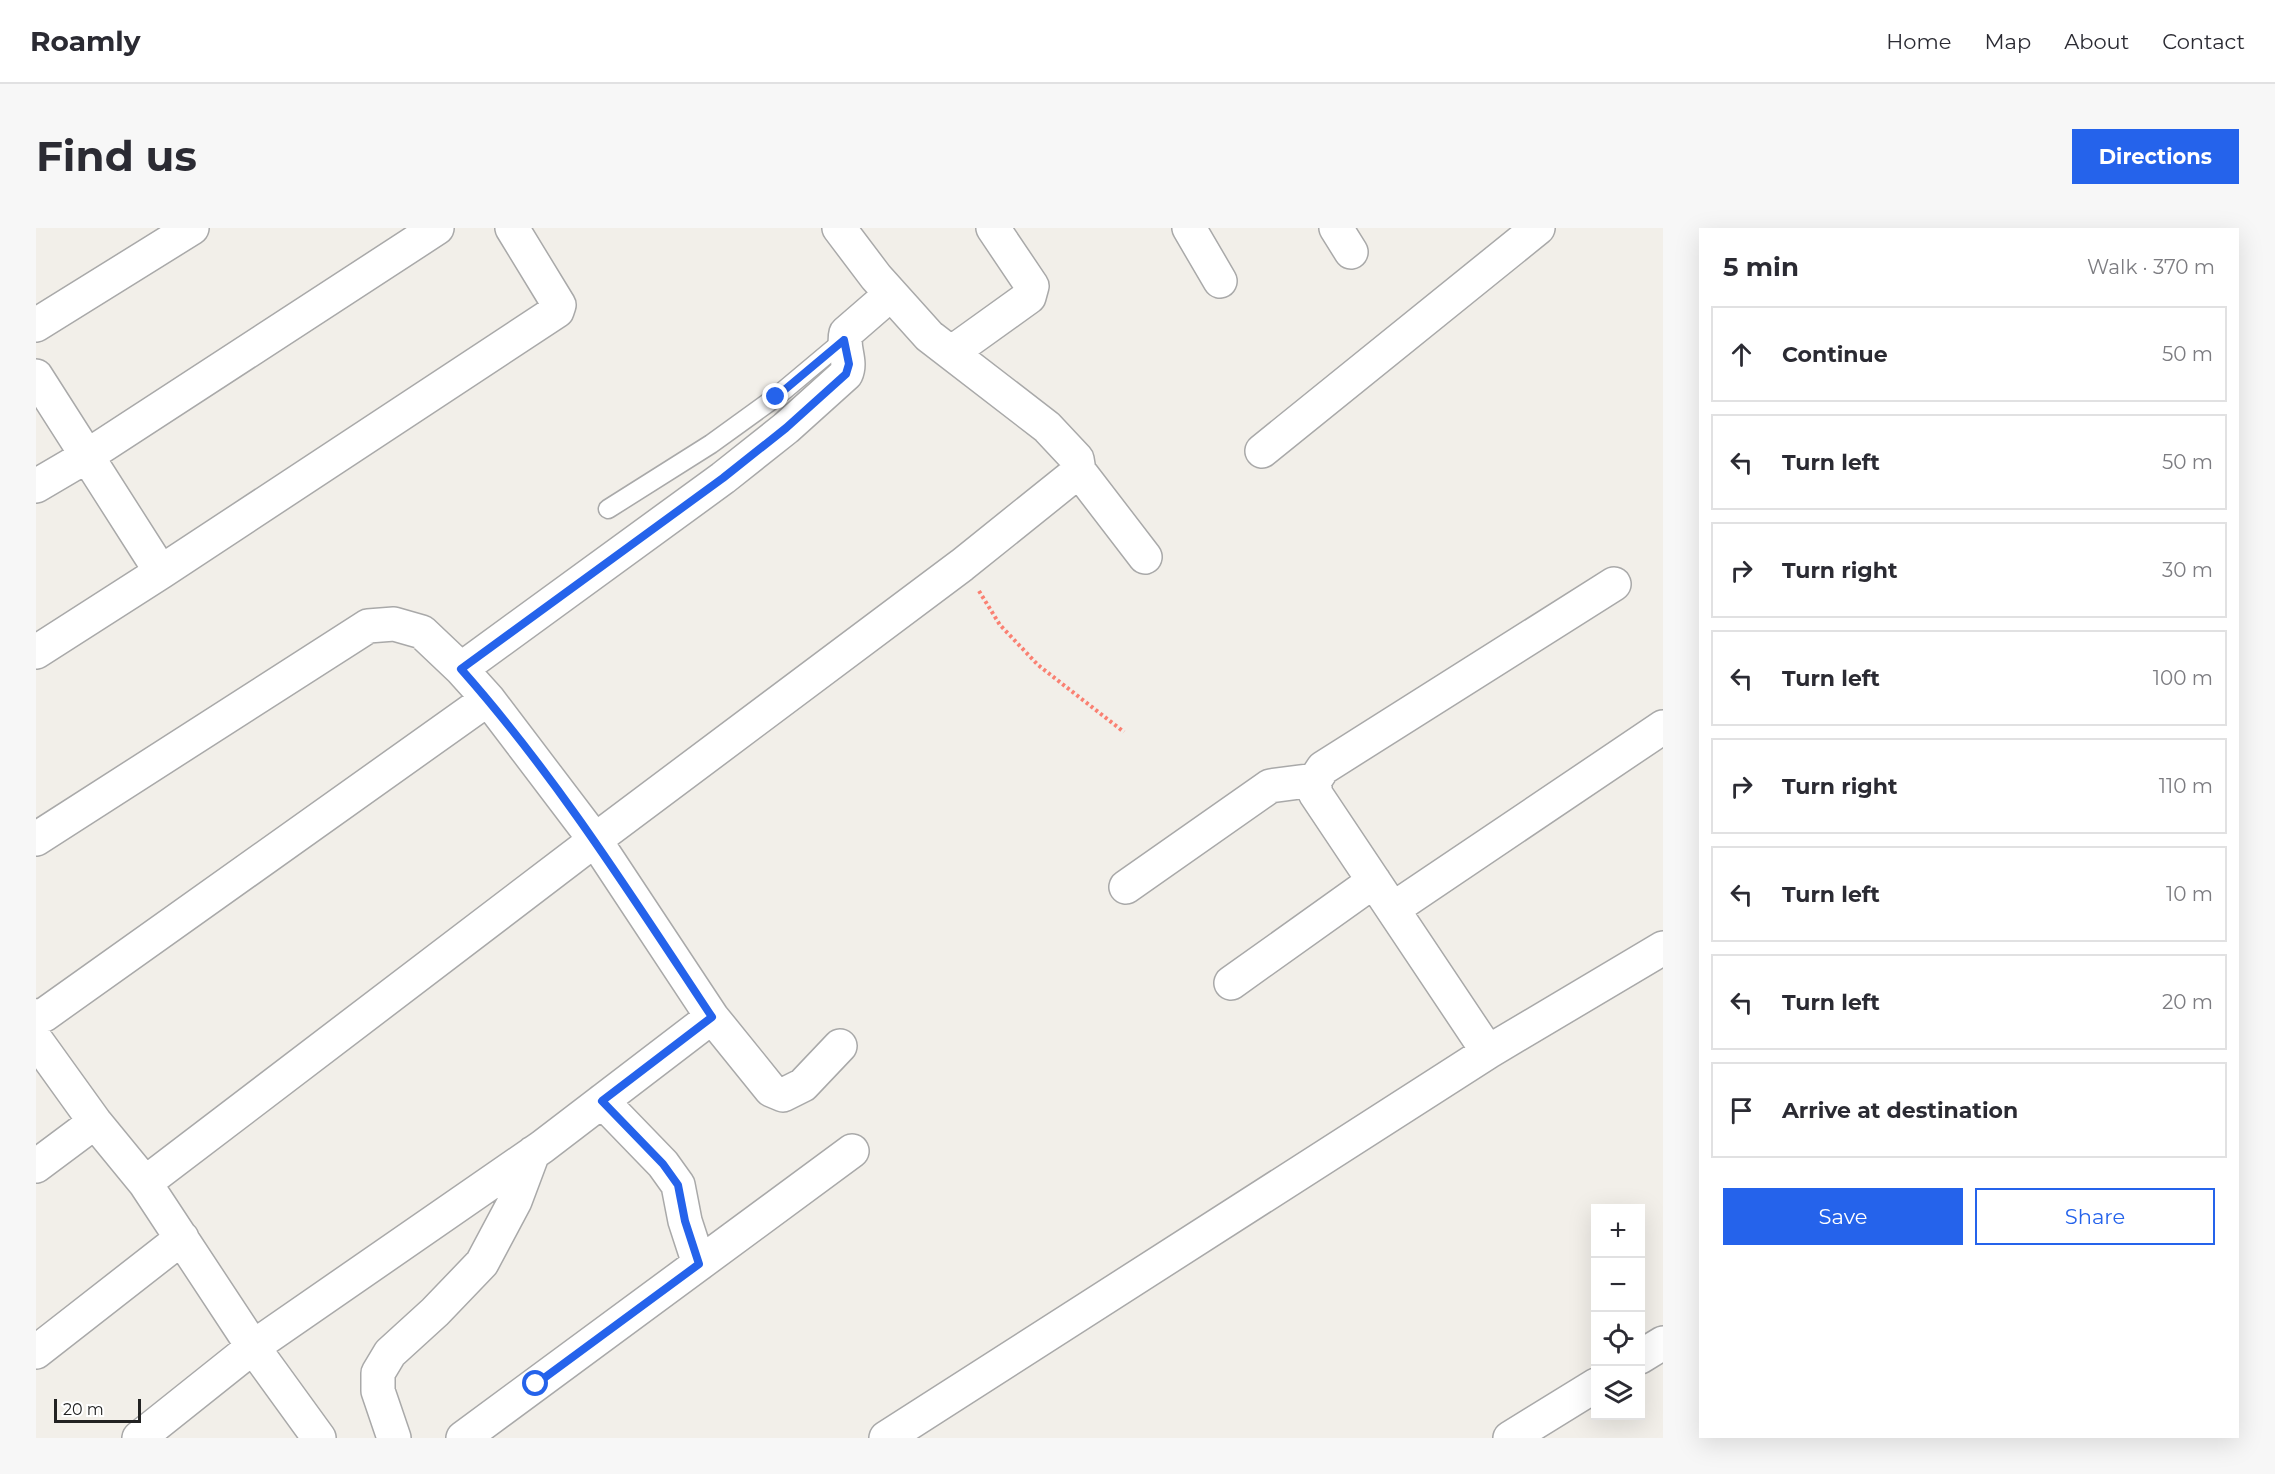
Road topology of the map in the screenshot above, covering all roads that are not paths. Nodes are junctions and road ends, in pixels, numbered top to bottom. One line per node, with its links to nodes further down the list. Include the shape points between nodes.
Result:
1 (192, 228): 10 (street)
2 (437, 228): 15 (street)
3 (512, 228): 20 (street, via 559,305 557,311)
4 (839, 228): 9 (street)
5 (993, 228): 12 (street, via 1032,286 1029,297)
6 (1189, 228): 8 (street)
7 (1538, 228): 14 (street)
8 (1220, 281)
9 (891, 294): 11 (street, via 846,333); 12 (street, via 929,336)
10 (36, 325)
11 (844, 340): 18 (lane, via 776,397 711,444); 23 (street, via 849,364 846,374 786,428)
12 (951, 353): 16 (street, via 1066,444 1077,459)
13 (36, 376): 15 (street)
14 (1262, 451)
15 (87, 456): 17 (street); 20 (street)
16 (1079, 471): 19 (street); 28 (street, via 962,565)
17 (36, 486)
18 (608, 509)
19 (1145, 557)
20 (161, 572): 22 (street)
21 (1614, 584): 26 (street, via 1323,768)
22 (36, 652)
23 (461, 669): 24 (street); 27 (street, via 422,632 394,624 368,626)
24 (488, 699): 28 (street); 34 (street, via 44,1015)
25 (1663, 727): 31 (street)
26 (1315, 780): 29 (street, via 1315,793); 30 (street, via 1270,786)
27 (36, 839)
28 (595, 840): 35 (street); 44 (street)
29 (1374, 881): 31 (street); 33 (street)
30 (1126, 887)
31 (1393, 909): 38 (street)
32 (1663, 948): 38 (street)
33 (1231, 983)
34 (36, 1016)
35 (712, 1017): 37 (street, via 771,1090 783,1095 803,1085); 39 (street)
36 (36, 1040): 40 (street)
37 (840, 1046)
38 (1488, 1052): 56 (street)
39 (602, 1101): 42 (street); 46 (street, via 678,1185)
40 (95, 1122): 43 (street); 44 (street)
41 (852, 1151): 46 (street)
42 (533, 1153): 48 (street); 54 (street, via 515,1201 482,1263 390,1353 378,1373 378,1391)
43 (36, 1166)
44 (145, 1183): 45 (street)
45 (182, 1238): 48 (street); 49 (street)
46 (699, 1264): 55 (street)
47 (1663, 1342): 50 (street)
48 (253, 1347): 52 (street); 53 (street)
49 (36, 1352)
50 (1645, 1354)
51 (1591, 1388): 57 (street)
52 (138, 1438)
53 (319, 1438)
54 (394, 1438)
55 (463, 1438)
56 (886, 1438)
57 (1510, 1438)

